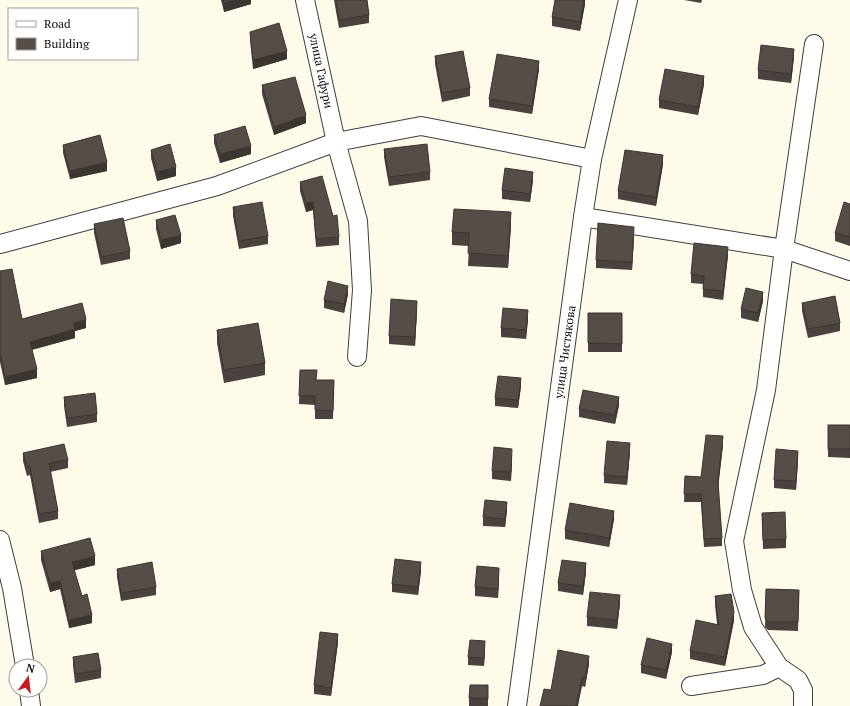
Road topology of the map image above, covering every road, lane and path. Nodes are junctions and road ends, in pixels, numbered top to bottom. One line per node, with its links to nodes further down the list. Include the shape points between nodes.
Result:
1 (305, 0): 4 (street, улица Гафури)
2 (628, 0): 5 (street, улица Чистякова)
3 (814, 44): 8 (street)
4 (336, 142): 5 (street, via 421,126); 7 (street, via 217,186); 10 (street, улица Гафури, via 358,220 362,290)
5 (592, 159): 6 (street, улица Чистякова)
6 (583, 217): 8 (street); 15 (street, улица Чистякова)
7 (0, 244)
8 (784, 250): 9 (street); 13 (street, via 766,390 734,541 742,590 753,627)
9 (850, 271)
10 (357, 357)
11 (0, 540): 12 (street, via 12,588)
12 (24, 658)
13 (779, 667): 14 (street, via 763,675); 16 (street, via 798,680 803,690)
14 (691, 686)
15 (517, 706)
16 (803, 706)

